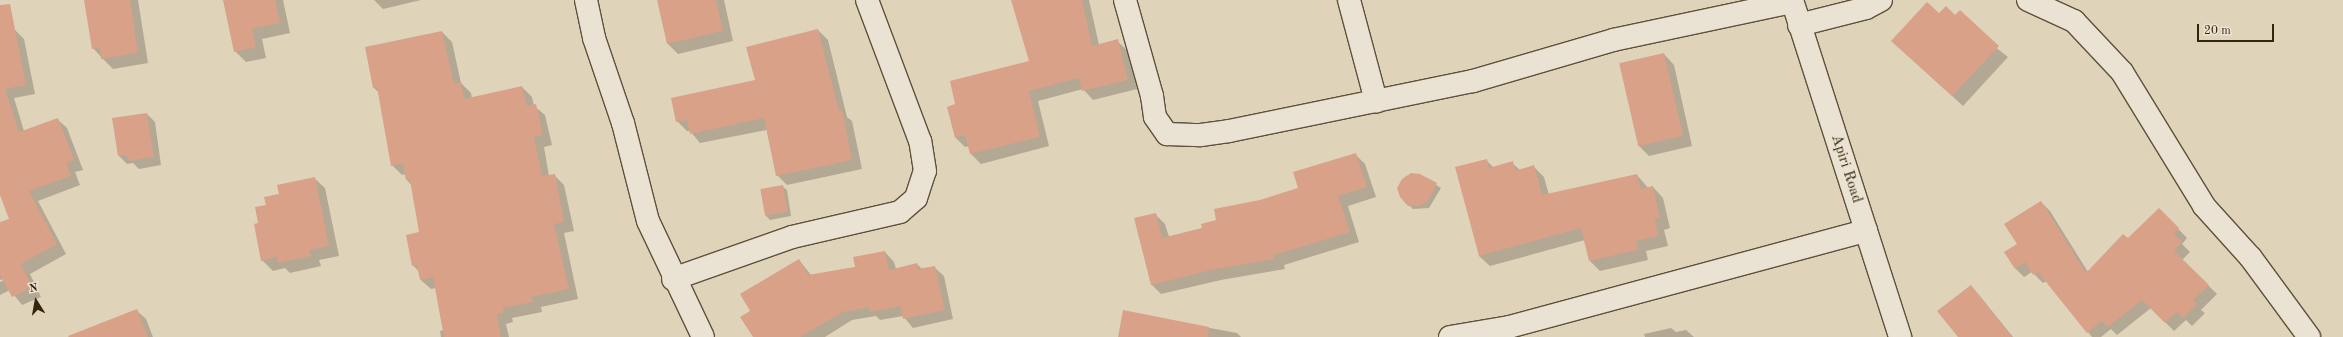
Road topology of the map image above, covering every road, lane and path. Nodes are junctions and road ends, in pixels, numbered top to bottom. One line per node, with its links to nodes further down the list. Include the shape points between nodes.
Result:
1 (586, 0): 11 (street, via 594,38 623,123 648,220)
2 (867, 0): 11 (street, via 920,141 925,171 916,198 900,212 786,239)
3 (1126, 0): 9 (street, via 1152,96 1155,117 1167,134 1201,135 1229,132)
4 (1349, 0): 9 (street)
5 (1881, 0): 8 (street, via 1866,8)
6 (2028, 0): 15 (street, via 2074,21 2122,72 2204,206 2251,258)
7 (1792, 1): 8 (street, Apiri Road); 9 (street, via 1613,40 1520,68)
8 (1800, 25): 10 (street, Apiri Road)
9 (1376, 101)
10 (1866, 231): 13 (street, via 1509,327); 14 (street, Apiri Road)
11 (674, 279): 12 (street)
12 (703, 337)
13 (1450, 337)
14 (1900, 337)
15 (2309, 337)

